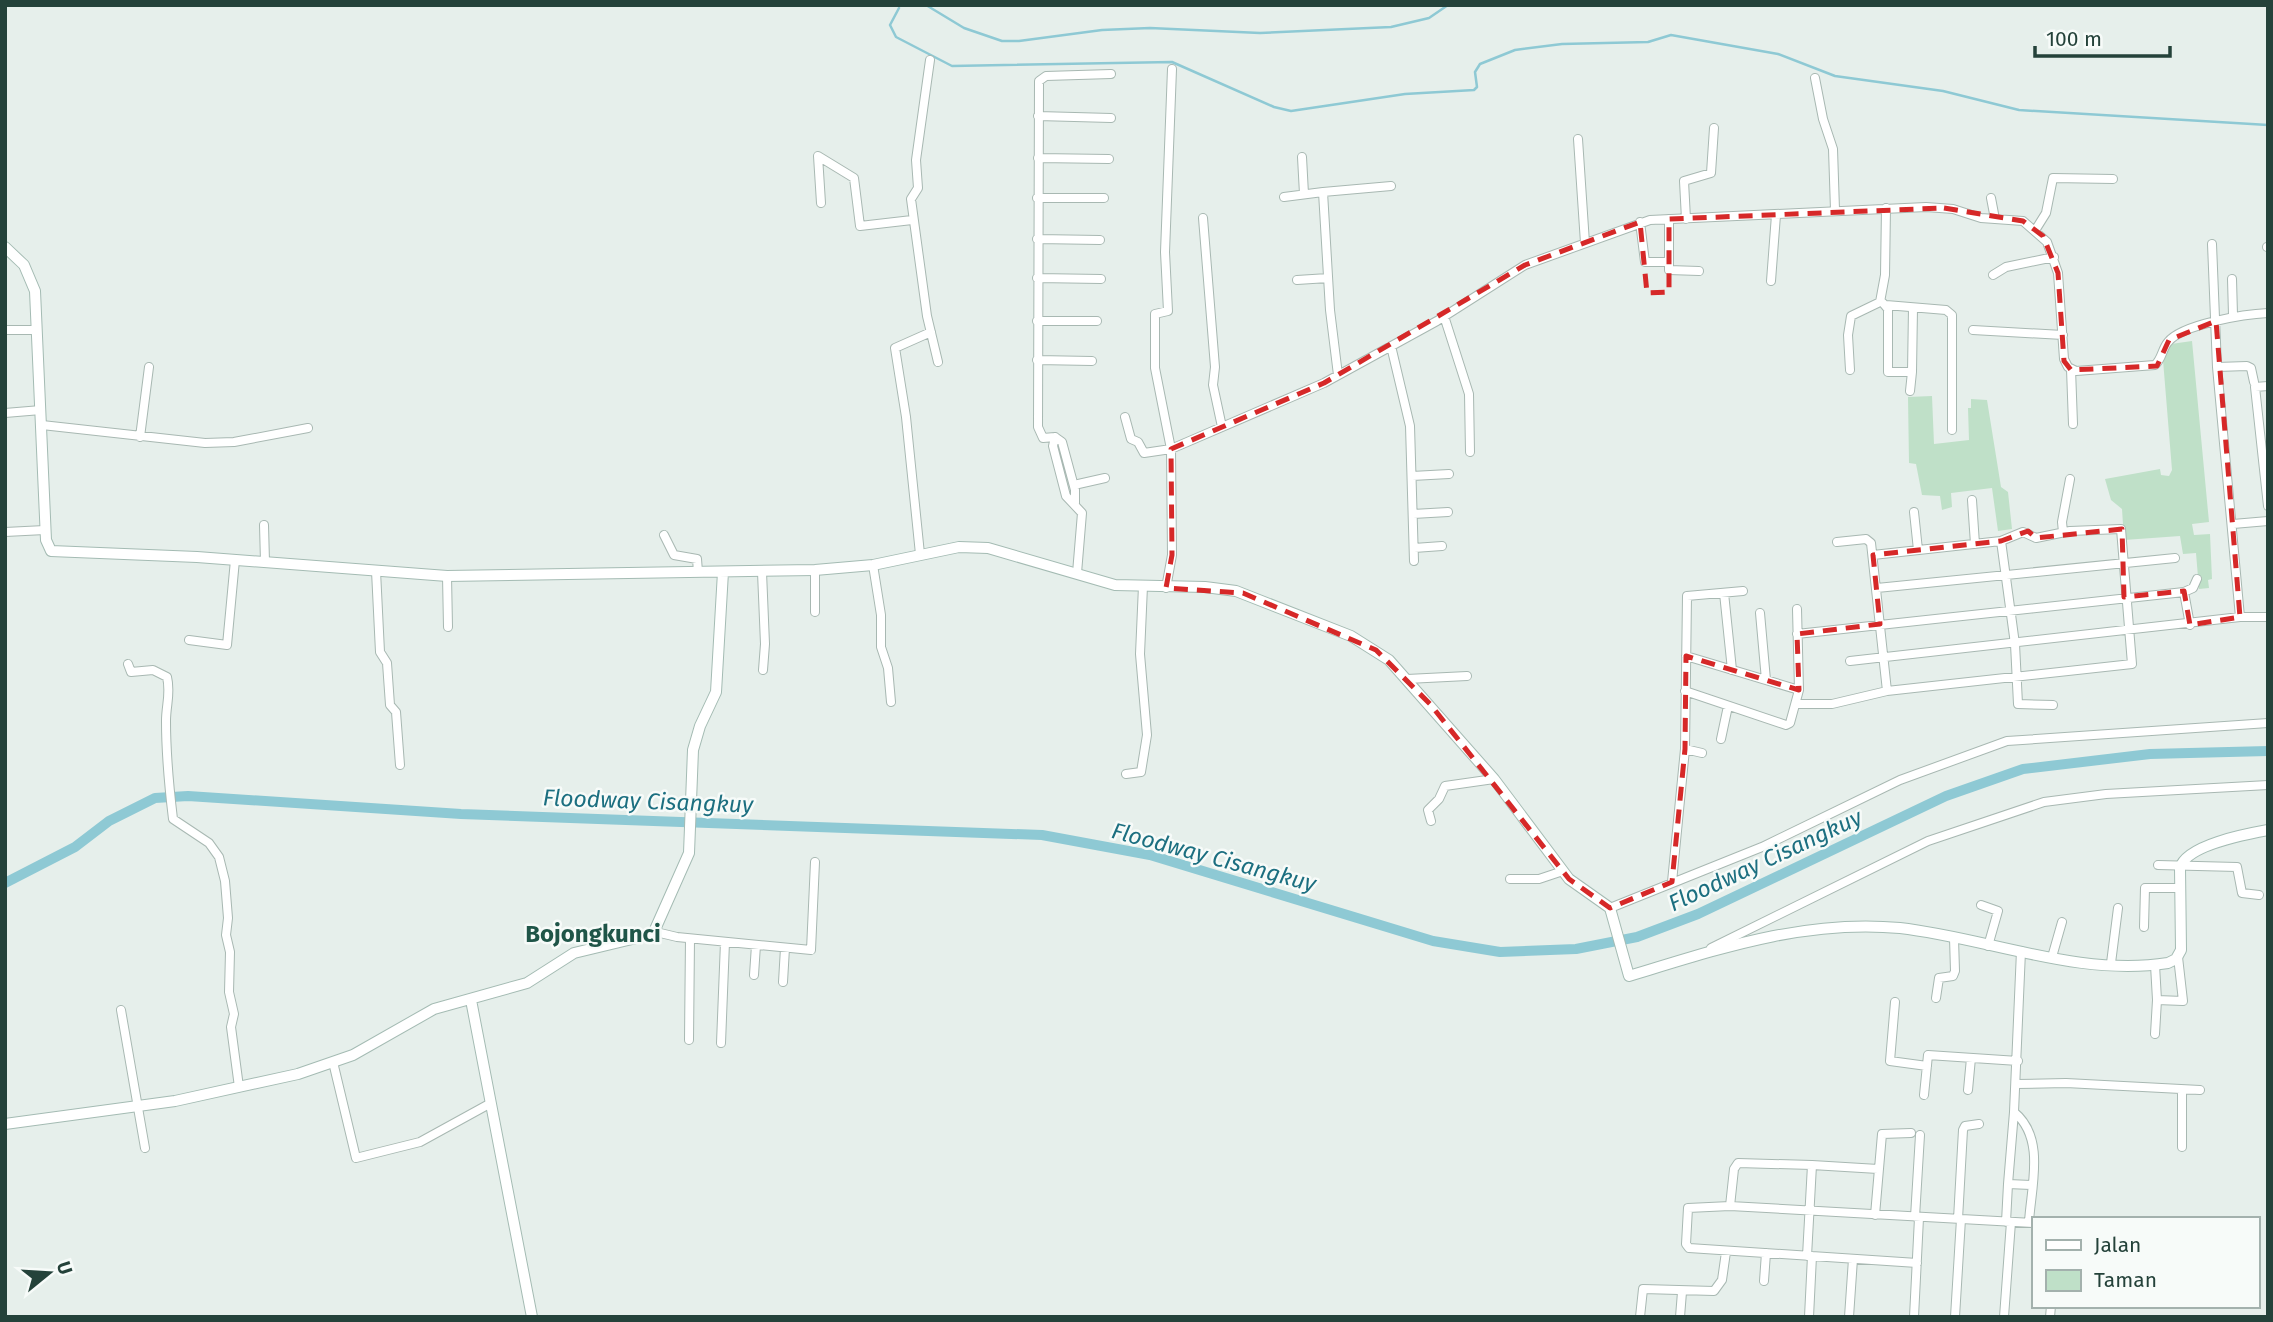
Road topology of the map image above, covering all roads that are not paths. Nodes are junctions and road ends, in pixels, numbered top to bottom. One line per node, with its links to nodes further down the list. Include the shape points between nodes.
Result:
1 (930, 60): 28 (street, via 916,163 918,188 911,197)
2 (1172, 69): 82 (street, via 1165,252 1168,311 1155,314 1154,328 1155,371)
3 (1111, 74): 5 (street, via 1042,76)
4 (1815, 78): 22 (street, via 1833,149)
5 (1038, 116): 6 (street); 10 (street)
6 (1111, 118)
7 (1714, 128): 26 (street, via 1711,173 1684,181)
8 (1578, 139): 33 (street)
9 (1302, 157): 15 (street)
10 (1038, 158): 11 (street); 17 (street)
11 (1109, 159)
12 (2113, 179): 30 (street, via 2053,178 2046,213)
13 (1391, 186): 14 (street)
14 (1323, 192): 15 (street); 41 (street)
15 (1304, 194): 16 (street)
16 (1284, 197)
17 (1037, 198): 18 (street); 31 (street)
18 (1104, 198)
19 (1992, 198): 27 (street)
20 (821, 203): 28 (street, via 818,156 853,176 860,226)
21 (1886, 208): 22 (street); 27 (street, via 1944,208); 46 (street)
22 (1835, 210): 23 (street)
23 (1776, 215): 26 (street); 45 (street)
24 (1203, 218): 78 (street, via 1216,367 1212,380)
25 (1669, 219): 26 (street); 29 (street); 37 (street)
26 (1686, 219)
27 (1995, 219): 30 (street, via 2023,221)
28 (912, 220): 57 (street)
29 (1640, 222): 33 (street); 37 (street, via 1645,262)
30 (2036, 229): 36 (street)
31 (1037, 239): 32 (street); 40 (street)
32 (1100, 240)
33 (1585, 243): 50 (street, via 1525,265)
34 (2212, 244): 53 (street)
35 (5, 247): 55 (street, via 20,259 32,281)
36 (2054, 257): 39 (street, via 2006,267); 58 (street)
37 (1669, 262): 38 (street, via 1672,272)
38 (1699, 271)
39 (1993, 275)
40 (1037, 278): 42 (street); 51 (street)
41 (1328, 278): 44 (street); 68 (street)
42 (1101, 279)
43 (2232, 279): 49 (street)
44 (1297, 280)
45 (1772, 281)
46 (1883, 303): 47 (street); 66 (street, via 1851,316); 67 (street, via 1886,371)
47 (1913, 308): 67 (street); 79 (street, via 1946,310 1952,315)
48 (2268, 313): 49 (street)
49 (2233, 315): 53 (street)
50 (1444, 316): 59 (street); 83 (street, via 1469,394)
51 (1037, 321): 52 (street); 60 (street)
52 (1097, 321)
53 (2216, 321): 64 (street); 65 (street, via 2169,340 2155,365)
54 (5, 330): 55 (street)
55 (37, 330): 72 (street)
56 (1973, 330): 58 (street)
57 (931, 332): 62 (street); 108 (street, via 895,348)
58 (2063, 335): 65 (street, via 2064,359)
59 (1391, 346): 68 (street); 85 (street, via 1406,400)
60 (1037, 360): 61 (street); 81 (street, via 1039,435)
61 (1092, 361)
62 (938, 362)
63 (149, 367): 80 (street)
64 (2217, 367): 69 (street, via 2248,366); 96 (street)
65 (2071, 369): 75 (street)
66 (1850, 370)
67 (1912, 372): 71 (street)
68 (1338, 374): 78 (street)
69 (2254, 382)
70 (2268, 386): 91 (street, via 2255,387)
71 (1910, 391)
72 (41, 410): 73 (street); 76 (street)
73 (5, 413)
74 (1125, 417): 82 (street, via 1130,439 1138,442 1144,453)
75 (2073, 424)
76 (42, 425): 80 (street); 98 (street)
77 (307, 428): 80 (street, via 234,442)
78 (1222, 428): 82 (street)
79 (1952, 430)
80 (140, 437)
81 (1055, 437): 88 (street, via 1063,444); 90 (street, via 1053,446 1066,496)
82 (1171, 449): 126 (street, via 1172,555)
83 (1470, 452)
84 (1449, 474): 85 (street)
85 (1412, 476): 94 (street)
86 (1105, 478): 88 (street)
87 (2070, 479): 99 (street)
88 (1074, 485): 90 (street)
89 (1972, 500): 104 (street)
90 (1076, 503): 121 (street, via 1082,513)
91 (2268, 506)
92 (1448, 512): 94 (street)
93 (1914, 512): 107 (street)
94 (1413, 514): 106 (street)
95 (2268, 521): 96 (street)
96 (2233, 524): 136 (street)
97 (264, 525): 113 (street)
98 (46, 530): 100 (street); 111 (street, via 47,547 57,554)
99 (2063, 532): 102 (street, via 2036,538 2023,532); 114 (street, via 2121,529)
100 (5, 533)
101 (664, 535): 118 (street, via 674,555 697,559)
102 (2001, 541): 104 (street); 122 (street)
103 (1838, 542): 109 (street, via 1869,540)
104 (1975, 544): 107 (street)
105 (1441, 546): 106 (street)
106 (1414, 548): 112 (street)
107 (1919, 550): 109 (street)
108 (920, 554): 115 (street); 121 (street, via 968,546 988,548)
109 (1874, 555): 127 (street)
110 (2175, 558): 114 (street)
111 (235, 560): 113 (street); 143 (street, via 227,645)
112 (1414, 561)
113 (265, 562): 117 (street)
114 (2123, 563): 122 (street); 131 (street)
115 (873, 565): 116 (street); 158 (street)
116 (814, 570): 120 (street); 134 (street)
117 (376, 571): 123 (street); 166 (street, via 380,652 387,663 390,705 396,712)
118 (698, 572): 119 (street); 123 (street)
119 (723, 572): 120 (street); 185 (street, via 716,692 693,750 689,853)
120 (762, 572): 149 (street)
121 (1077, 573): 125 (street, via 1115,585)
122 (2003, 575): 127 (street); 133 (street)
123 (447, 576): 140 (street)
124 (2197, 579): 129 (street, via 2193,588)
125 (1143, 586): 126 (street); 167 (street, via 1140,654 1147,735 1141,772)
126 (1166, 588): 153 (street, via 1205,587 1251,596 1369,645)
127 (1877, 588): 138 (street)
128 (1743, 590): 130 (street)
129 (2184, 592): 131 (street); 139 (street)
130 (1724, 593): 145 (street, via 1688,596); 150 (street)
131 (2124, 597): 133 (street); 141 (street)
132 (1797, 609): 142 (street)
133 (2010, 610): 138 (street); 144 (street)
134 (815, 612)
135 (1760, 613): 154 (street)
136 (2239, 617): 137 (street); 139 (street)
137 (2268, 617)
138 (1880, 624): 142 (street); 146 (street)
139 (2190, 625): 141 (street)
140 (448, 627)
141 (2132, 631): 144 (street); 152 (street, via 2131,666)
142 (1797, 635): 155 (street)
143 (189, 640)
144 (2015, 644): 146 (street); 152 (street)
145 (1686, 656): 150 (street); 156 (street)
146 (1883, 657): 147 (street); 157 (street)
147 (1850, 661)
148 (128, 664): 213 (street, via 131,672 153,670 167,677 167,782 175,823 209,843 219,856 225,881 229,992 234,1014 231,1027)
149 (763, 670)
150 (1732, 670): 154 (street)
151 (1467, 676): 153 (street)
152 (2018, 676): 157 (street); 160 (street, via 2019,705)
153 (1407, 679): 168 (street)
154 (1766, 680): 155 (street)
155 (1798, 690): 159 (street)
156 (1685, 691): 161 (street); 164 (street)
157 (1886, 691): 159 (street, via 1832,704)
158 (891, 702)
159 (1796, 704): 161 (street, via 1786,725)
160 (2053, 705)
161 (1728, 706): 163 (street)
162 (2268, 723): 177 (street, via 2007,741 1900,780 1762,847)
163 (1721, 738)
164 (1685, 749): 165 (street); 177 (street)
165 (1702, 752)
166 (400, 765)
167 (1126, 774)
168 (1494, 779): 170 (street, via 1445,786 1427,811); 175 (street)
169 (2268, 785): 192 (street, via 2044,802 1928,841)
170 (1431, 821)
171 (2268, 830): 174 (street, via 2191,852)
172 (815, 862): 191 (street, via 811,950)
173 (2158, 866): 174 (street)
174 (2180, 868): 178 (street); 179 (street, via 2237,867 2242,893)
175 (1563, 871): 176 (street, via 1539,879); 182 (street)
176 (1510, 879)
177 (1672, 882): 182 (street)
178 (2180, 888): 184 (street, via 2145,888); 195 (street)
179 (2259, 895)
180 (1982, 905): 190 (street, via 1998,911)
181 (2118, 908): 196 (street)
182 (1611, 911): 192 (street, via 1629,976)
183 (2062, 922): 194 (street)
184 (2144, 927)
185 (656, 932): 187 (street); 201 (street, via 573,953 527,983)
186 (1955, 938): 190 (street); 192 (street, via 1898,928 1833,928 1756,937); 200 (street, via 1955,971 1953,976 1939,978)
187 (690, 939): 188 (street); 206 (street)
188 (725, 942): 189 (street); 207 (street)
189 (756, 945): 191 (street); 198 (street)
190 (1988, 946): 193 (street)
191 (785, 948): 199 (street)
192 (1705, 951)
193 (2021, 951): 194 (street); 209 (street)
194 (2052, 957): 196 (street)
195 (2178, 957): 197 (street); 202 (street, via 2183,1001)
196 (2111, 963): 197 (street)
197 (2155, 965): 202 (street)
198 (754, 975)
199 (783, 982)
200 (1936, 998)
201 (471, 1000): 210 (street, via 422,1014 378,1042); 218 (street)
202 (2157, 1000): 205 (street)
203 (1895, 1002): 211 (street, via 1890,1060)
204 (121, 1010): 219 (street)
205 (2155, 1034)
206 (689, 1040)
207 (721, 1044)
208 (1971, 1058): 209 (street); 211 (street, via 1929,1055); 214 (street)
209 (2018, 1061): 212 (street)
210 (333, 1062): 213 (street); 218 (street, via 356,1158 420,1142)
211 (1927, 1066): 217 (street)
212 (2016, 1084): 215 (street); 220 (street)
213 (239, 1087): 219 (street)
214 (1968, 1090)
215 (2182, 1090): 216 (street); 223 (street)
216 (2200, 1090)
217 (1924, 1095)
218 (491, 1103): 243 (street)
219 (136, 1106): 221 (street); 224 (street)
220 (2014, 1112): 227 (street); 228 (street, via 2027,1125 2033,1142)
221 (5, 1124)
222 (1979, 1124): 233 (street, via 1963,1130)
223 (2182, 1147)
224 (145, 1148)
225 (1812, 1165): 226 (street); 229 (street, via 1738,1163); 230 (street)
226 (1878, 1169): 231 (street); 232 (street, via 1882,1134 1916,1134)
227 (2008, 1184): 228 (street); 234 (street)
228 (2031, 1185): 235 (street)
229 (1730, 1206): 230 (street); 236 (street, via 1688,1208 1687,1247)
230 (1810, 1209): 231 (street); 238 (street)
231 (1875, 1215): 232 (street)
232 (1917, 1218): 233 (street); 240 (street)
233 (1960, 1219): 234 (street); 249 (street)
234 (2008, 1222): 235 (street); 250 (street)
235 (2031, 1222)
236 (1726, 1252): 237 (street); 242 (street, via 1722,1280 1714,1291)
237 (1766, 1253): 238 (street); 241 (street)
238 (1809, 1256): 239 (street); 246 (street)
239 (1853, 1259): 240 (street); 247 (street)
240 (1917, 1263): 248 (street)
241 (1764, 1281)
242 (1682, 1292): 244 (street, via 1643,1289); 245 (street)
243 (531, 1317)
244 (1640, 1317)
245 (1680, 1317)
246 (1809, 1317)
247 (1849, 1317)
248 (1914, 1317)
249 (1955, 1317)
250 (2004, 1317)

